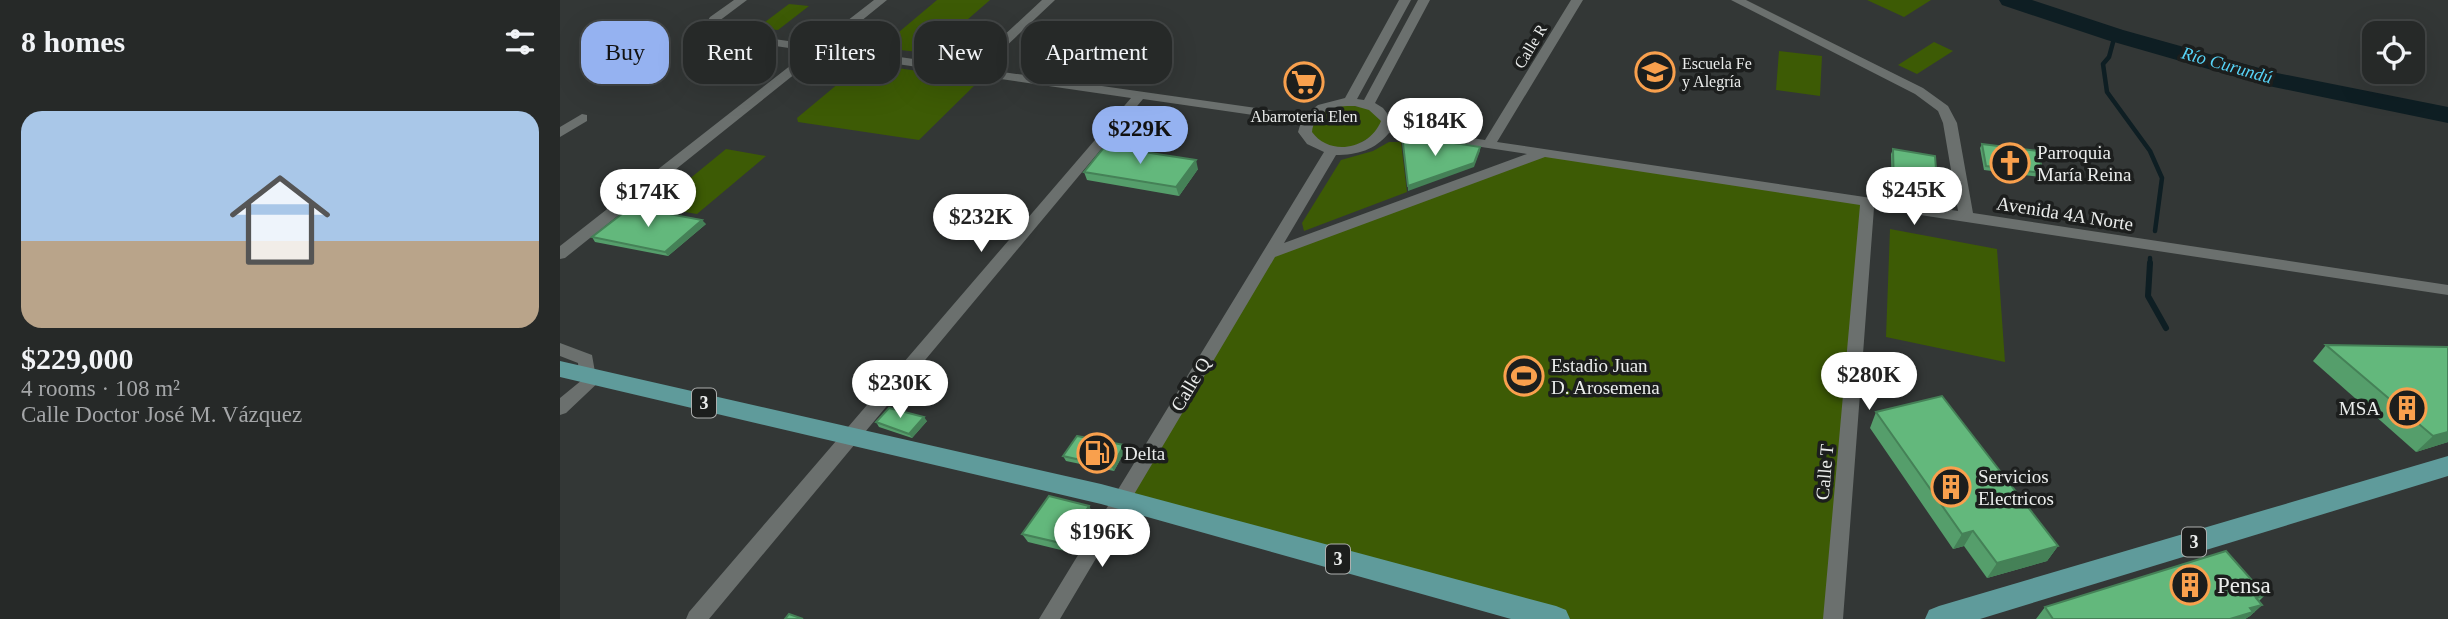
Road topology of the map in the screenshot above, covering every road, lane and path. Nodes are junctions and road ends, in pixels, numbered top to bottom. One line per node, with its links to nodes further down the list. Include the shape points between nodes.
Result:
1 (741, 0): 10 (street, via 714,19 713,34)
2 (881, 0): 8 (street)
3 (1049, 0): 9 (street)
4 (1405, 0): 14 (street)
5 (1424, 0): 15 (street)
6 (1577, 0): 20 (street, Calle R)
7 (1739, 1): 24 (street, via 1919,91 1943,109 1950,123)
8 (854, 21)
9 (1007, 39)
10 (790, 45)
11 (790, 72): 26 (street)
12 (1007, 76): 13 (street)
13 (1140, 95): 17 (street); 32 (street)
14 (1349, 102): 15 (street); 17 (street, via 1323,107)
15 (1368, 104): 18 (street, via 1383,113)
16 (582, 118): 19 (street)
17 (1308, 119): 21 (street, via 1308,138)
18 (1386, 129): 20 (street, Avenida 4A Norte); 21 (street, via 1364,147)
19 (560, 133)
20 (1489, 144): 22 (street, Avenida 4A Norte)
21 (1332, 150): 25 (street, Calle Q)
22 (1544, 153): 23 (street, Avenida 4A Norte); 25 (street)
23 (1867, 202): 24 (street, Avenida 4A Norte); 38 (street, Calle T)
24 (1966, 217): 27 (street, Avenida 4A Norte)
25 (1270, 253): 34 (street, Calle Q)
26 (560, 254)
27 (2448, 290)
28 (560, 349): 30 (street, via 586,359)
29 (560, 369): 30 (main road, 3)
30 (591, 377): 31 (street); 32 (main road, 3)
31 (560, 408)
32 (849, 437): 34 (main road, 3); 35 (street)
33 (2448, 466): 39 (main road, 3)
34 (1121, 499): 36 (street, Calle Q); 37 (main road, 3)
35 (696, 619)
36 (1049, 619)
37 (1556, 619)
38 (1833, 619)
39 (1939, 619)

